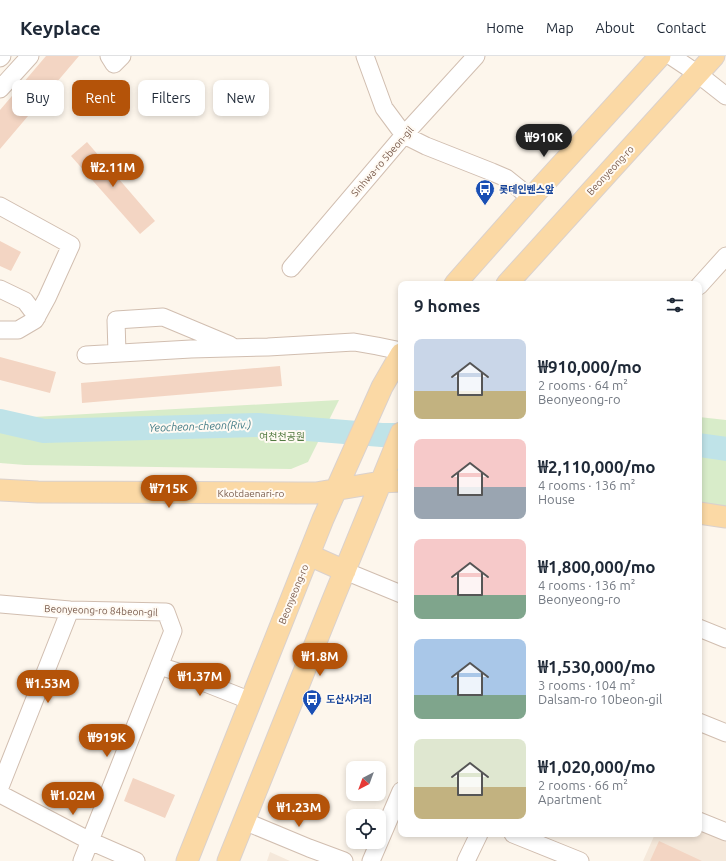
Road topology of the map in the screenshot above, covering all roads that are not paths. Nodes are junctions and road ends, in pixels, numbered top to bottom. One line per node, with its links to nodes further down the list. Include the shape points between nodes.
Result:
1 (30, 56): 8 (street)
2 (365, 56): 10 (street, via 384,108)
3 (476, 56): 10 (street, Sinhwa-ro 5beon-gil)
4 (660, 56): 11 (main road)
5 (671, 56): 7 (street)
6 (714, 56): 7 (main road, Beonyeong-ro)
7 (698, 74): 9 (street); 16 (main road, Beonyeong-ro)
8 (0, 89)
9 (726, 96)
10 (404, 135): 11 (street, via 506,178); 14 (street, Sinhwa-ro 5beon-gil)
11 (531, 198): 15 (main road)
12 (0, 206): 19 (street, via 71,245)
13 (726, 256): 17 (street)
14 (291, 268)
15 (458, 281)
16 (510, 281)
17 (702, 283)
18 (0, 289): 19 (street, via 25,301)
19 (37, 317): 20 (street, via 18,330)
20 (0, 330)
21 (236, 348): 22 (street, via 354,342); 23 (street); 23 (street, via 163,317 116,320)
22 (398, 352)
23 (117, 354): 24 (street)
24 (86, 355)
25 (398, 358): 29 (main road, Beonyeong-ro, via 382,387)
26 (398, 445): 27 (main road)
27 (390, 477): 29 (main road, Kkotdaenari-ro); 33 (main road)
28 (0, 490): 29 (main road, Kkotdaenari-ro, via 298,494)
29 (336, 490): 32 (main road, Beonyeong-ro)
30 (702, 513): 31 (main road)
31 (726, 517)
32 (309, 555): 33 (main road); 40 (main road, Beonyeong-ro)
33 (345, 571): 34 (street); 46 (main road)
34 (398, 593)
35 (0, 604): 36 (street, Beonyeong-ro 84beon-gil)
36 (70, 610): 39 (street, Beonyeong-ro 84beon-gil, via 166,612 173,631); 43 (street)
37 (702, 629): 38 (street)
38 (726, 639)
39 (159, 666): 40 (street); 51 (street)
40 (250, 701): 54 (main road, Beonyeong-ro)
41 (702, 723): 42 (street)
42 (726, 733)
43 (0, 787)
44 (0, 794): 51 (street)
45 (398, 798): 57 (street)
46 (244, 821): 55 (main road); 56 (street)
47 (702, 821): 48 (street)
48 (726, 832)
49 (478, 837): 58 (street)
50 (520, 837): 59 (street)
51 (90, 841): 52 (street); 53 (street)
52 (82, 861)
53 (136, 861)
54 (187, 861)
55 (228, 861)
56 (344, 861)
57 (371, 861)
58 (466, 861)
59 (580, 861)

